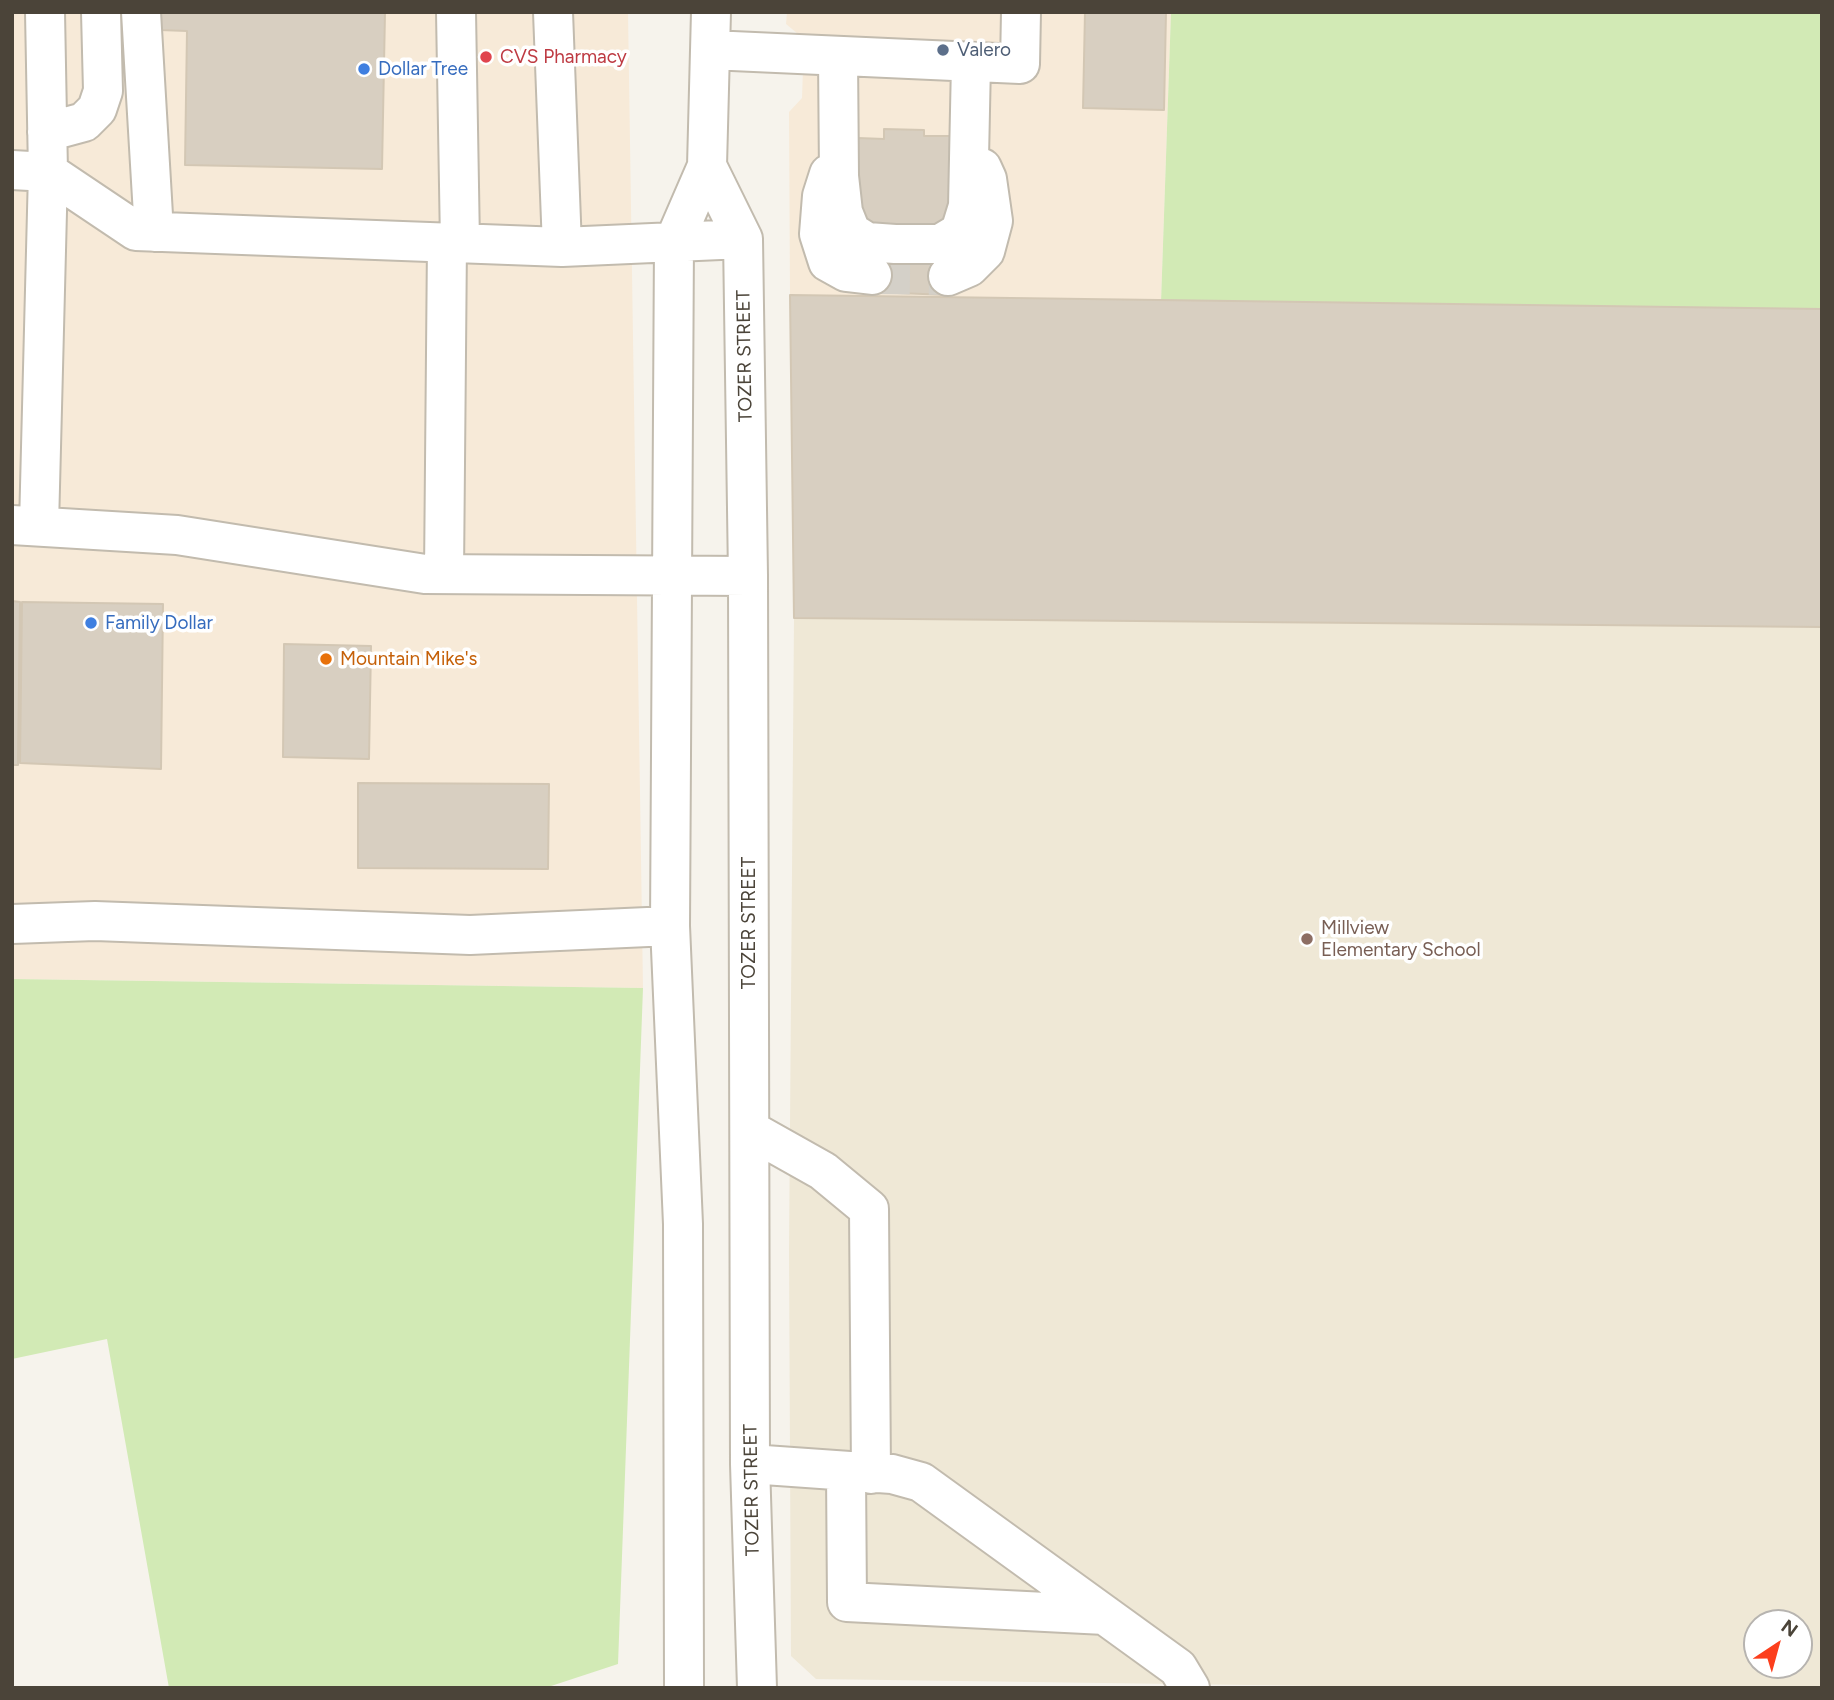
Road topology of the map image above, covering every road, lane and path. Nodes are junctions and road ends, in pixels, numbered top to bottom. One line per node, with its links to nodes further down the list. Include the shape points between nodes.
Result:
1 (45, 12): 11 (street)
2 (101, 12): 11 (street, via 103,91 97,109 84,122)
3 (141, 12): 16 (street)
4 (456, 12): 19 (street)
5 (553, 12): 20 (street)
6 (711, 12): 8 (street, TOZER STREET)
7 (1021, 12): 10 (street, via 1020,64)
8 (710, 50): 9 (street); 14 (street, TOZER STREET)
9 (838, 56): 10 (street); 13 (street)
10 (971, 63): 12 (street)
11 (47, 132): 15 (street)
12 (969, 140): 13 (street, via 968,206 960,232 940,244 867,242 851,232 843,212); 22 (street, via 987,179 993,221 985,251 969,267)
13 (839, 145): 21 (street, via 822,196 819,234 828,262 846,272)
14 (707, 166): 17 (street, TOZER STREET); 18 (street, TOZER STREET)
15 (30, 171): 16 (street, via 136,231); 23 (street)
16 (154, 232): 19 (street)
17 (743, 239): 18 (street); 26 (street, TOZER STREET)
18 (674, 242): 20 (street); 25 (street, TOZER STREET)
19 (454, 243): 20 (street); 24 (street)
20 (562, 247)
21 (872, 275)
22 (948, 276)
23 (26, 526): 24 (street, via 177,535)
24 (444, 574): 25 (street)
25 (670, 575): 26 (street); 28 (street, TOZER STREET)
26 (748, 576): 29 (street, TOZER STREET)
27 (12, 924): 28 (street, via 95,921 470,935)
28 (670, 926): 33 (street, TOZER STREET, via 683,1224)
29 (750, 1130): 30 (street, TOZER STREET); 31 (street, via 822,1171 869,1209)
30 (750, 1464): 31 (street); 34 (street, TOZER STREET)
31 (858, 1473): 32 (street, via 892,1474 921,1482); 32 (street, via 847,1602)
32 (1105, 1615): 35 (street, via 1178,1668)
33 (684, 1688)
34 (757, 1688)
35 (1189, 1688)

